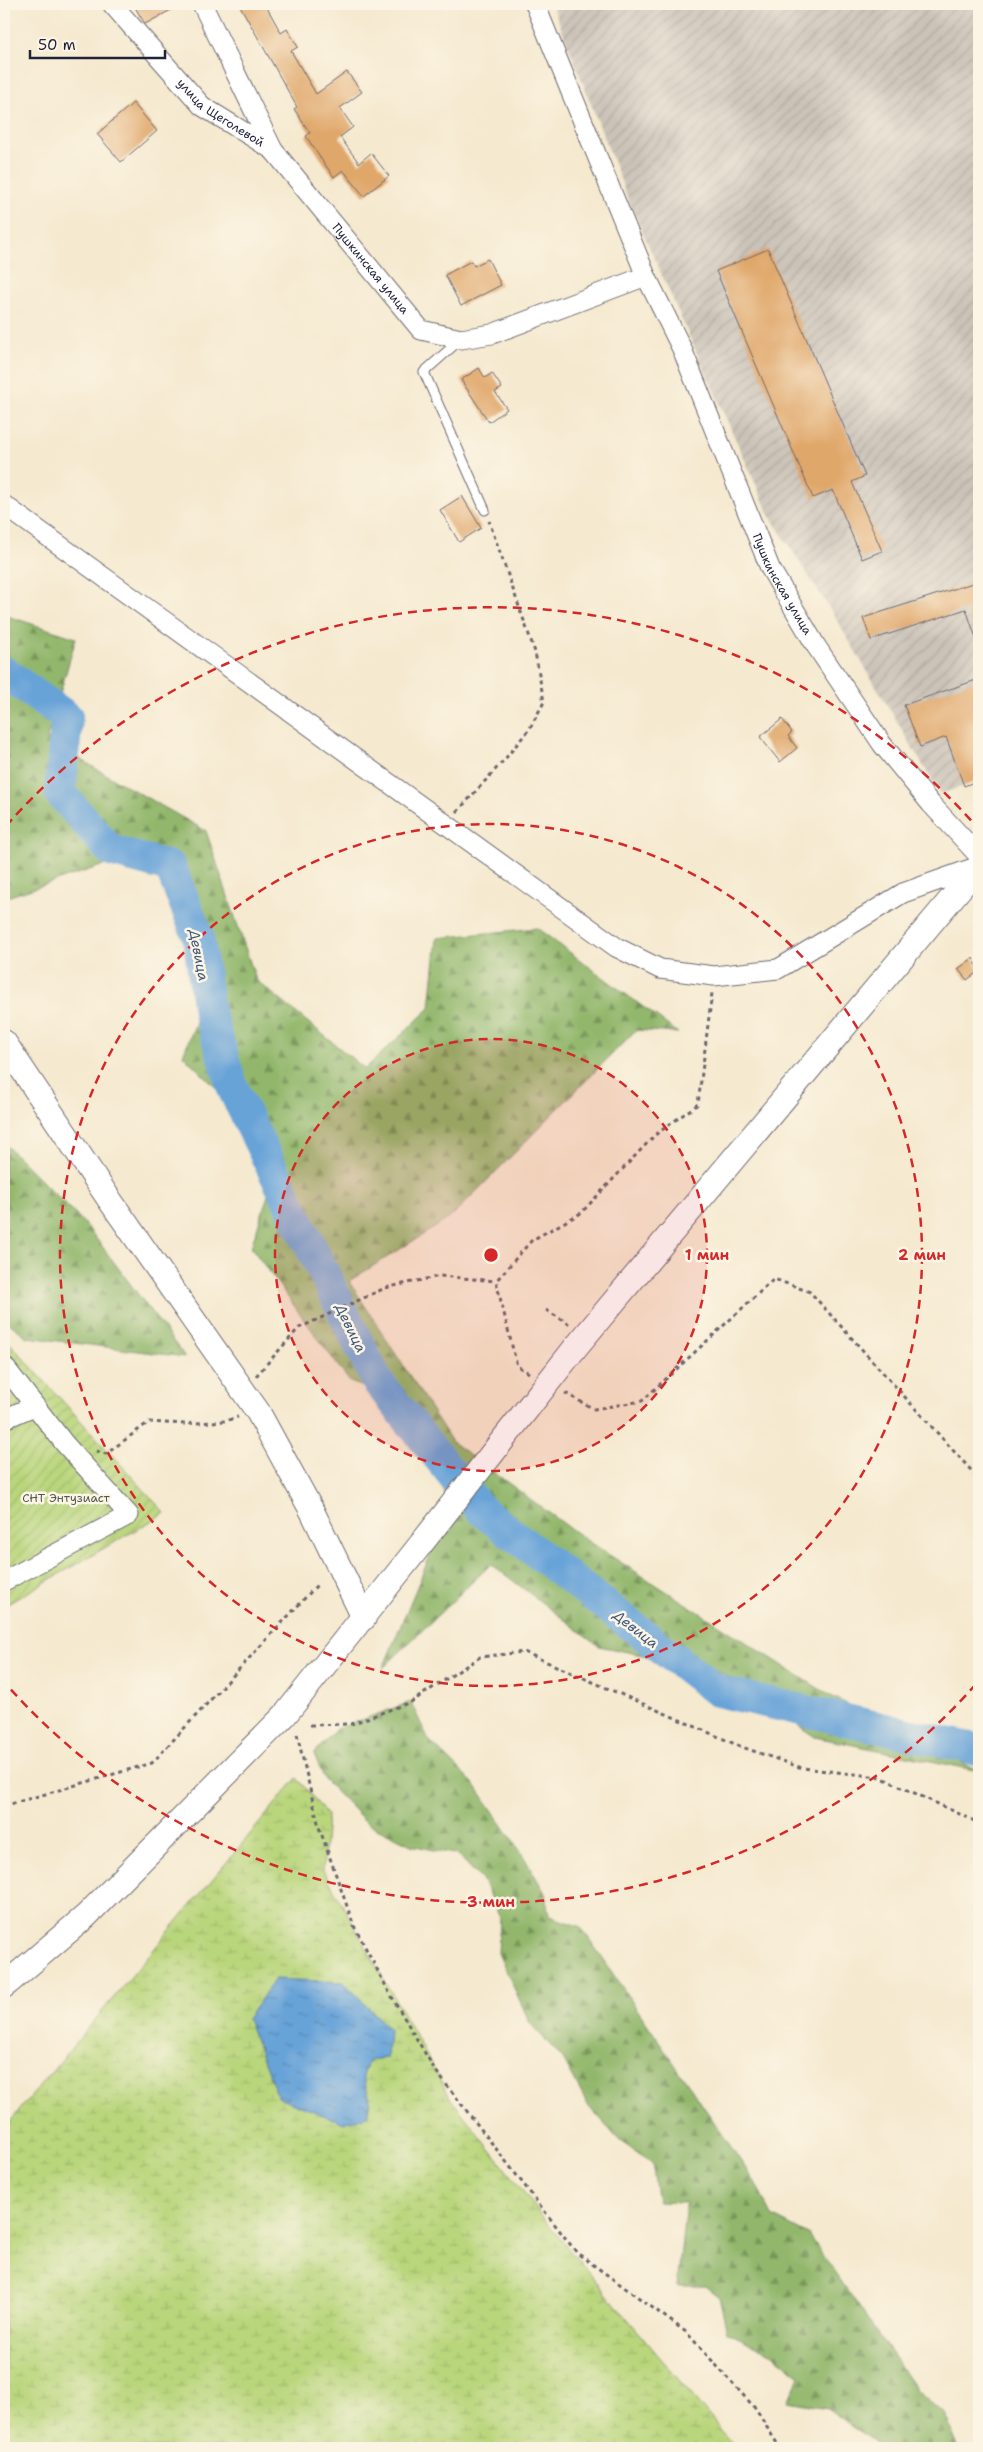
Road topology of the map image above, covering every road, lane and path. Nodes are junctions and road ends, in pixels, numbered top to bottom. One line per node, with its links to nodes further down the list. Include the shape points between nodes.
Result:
1 (112, 4): 4 (street, улица Щеголевой, via 202,106)
2 (202, 4): 4 (street, Пушкинская улица)
3 (535, 4): 5 (street, Пушкинская улица)
4 (273, 150): 6 (street, Пушкинская улица, via 421,330)
5 (646, 276): 6 (street, Пушкинская улица, via 492,334); 10 (street, Пушкинская улица, via 682,349 775,576 816,646 882,744 930,804)
6 (461, 339): 8 (lane, via 424,372)
7 (4, 505): 9 (street)
8 (485, 510): 9 (path, via 535,652 544,702 530,728 505,759)
9 (444, 824): 13 (street, via 616,947 660,969)
10 (979, 856)
11 (979, 866): 13 (street, via 904,893 778,969)
12 (979, 870): 19 (street)
13 (714, 976): 15 (path, via 698,1104)
14 (4, 1042): 22 (street)
15 (655, 1135)
16 (496, 1281): 22 (path, via 440,1276 385,1288 300,1328 255,1377)
17 (810, 1292): 25 (path)
18 (546, 1310): 19 (path)
19 (574, 1338): 28 (street, bridge)
20 (4, 1366): 21 (street)
21 (34, 1406): 23 (street); 24 (street)
22 (258, 1412): 24 (path, via 225,1421 149,1422 106,1454); 28 (street, via 312,1511)
23 (4, 1419)
24 (64, 1443): 26 (street, via 129,1515)
25 (979, 1479)
26 (4, 1581)
27 (317, 1585): 31 (path, via 152,1763)
28 (364, 1618): 33 (street, via 285,1715 202,1801 86,1916)
29 (310, 1725): 32 (path, via 351,1724 411,1702 480,1656 524,1652 742,1747 802,1768 880,1777)
30 (297, 1734): 34 (path, via 319,1827 354,1926 434,2070 577,2253 686,2332 754,2407)
31 (4, 1806)
32 (979, 1823)
33 (4, 1986)
34 (780, 2448)

